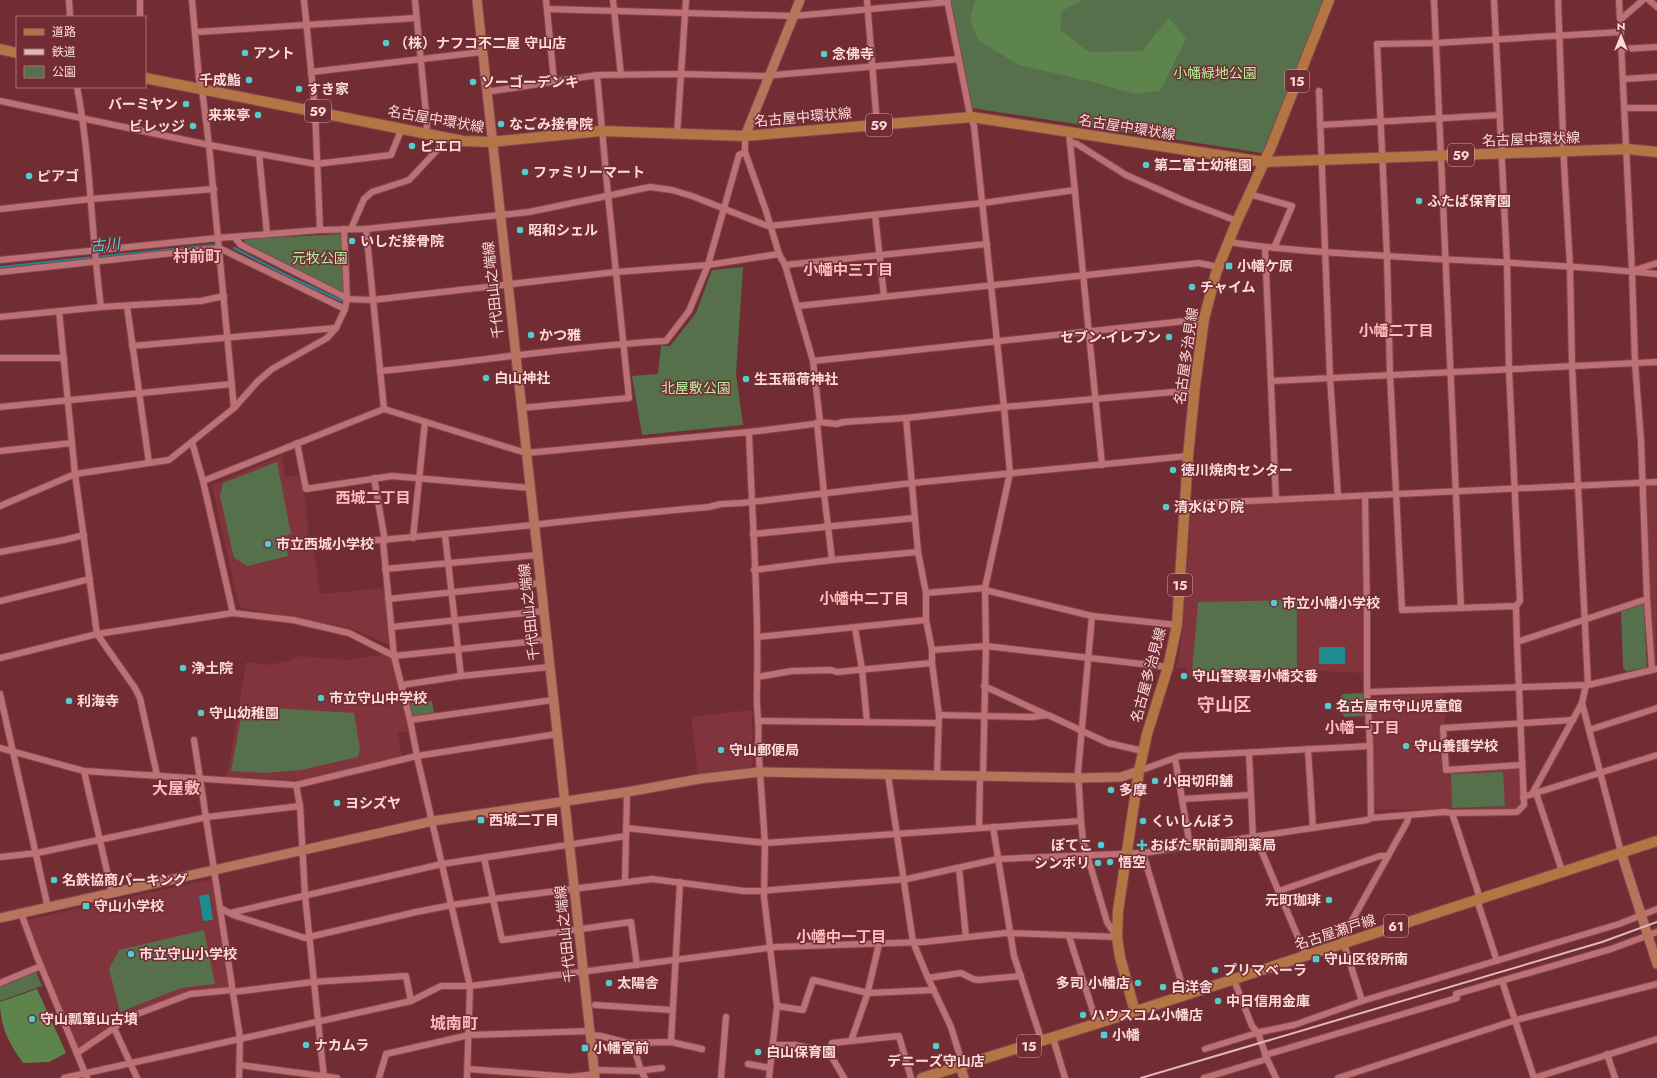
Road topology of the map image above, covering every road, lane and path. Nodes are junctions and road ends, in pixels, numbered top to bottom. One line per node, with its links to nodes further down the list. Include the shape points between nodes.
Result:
1 (69, 0): 25 (street)
2 (140, 0): 26 (street)
3 (192, 0): 31 (street)
4 (304, 0): 30 (street)
5 (414, 0): 28 (street)
6 (477, 0): 39 (street, 千代田山之端線)
7 (546, 0): 21 (street)
8 (613, 0): 23 (street)
9 (686, 0): 24 (street)
10 (800, 0): 27 (street)
11 (867, 0): 22 (street)
12 (1329, 0): 86 (main road, 名古屋多治見線 / 15)
13 (1434, 0): 35 (street)
14 (1494, 0): 34 (street)
15 (1558, 0): 33 (street)
16 (1619, 0): 29 (street)
17 (1643, 0): 29 (street)
18 (1649, 0): 20 (street)
19 (947, 1): 22 (street); 42 (street)
20 (1657, 7)
21 (547, 9): 23 (street); 52 (street)
22 (868, 9): 27 (street); 43 (street)
23 (614, 11): 24 (street); 47 (street)
24 (686, 13): 27 (street); 45 (street)
25 (70, 16)
26 (140, 16)
27 (794, 16): 48 (street)
28 (416, 18): 30 (street); 41 (street)
29 (1620, 20): 32 (street)
30 (307, 25): 31 (street); 44 (street)
31 (196, 32): 54 (street)
32 (1621, 32): 33 (street); 38 (street)
33 (1559, 36): 34 (street); 79 (street)
34 (1496, 40): 35 (street); 61 (street)
35 (1436, 43): 64 (street); 65 (street, via 1376,44)
36 (1657, 47): 38 (street)
37 (0, 49): 40 (main road)
38 (1622, 49): 51 (street)
39 (482, 52): 41 (street); 56 (street, 千代田山之端線)
40 (16, 53)
41 (420, 59): 44 (street); 70 (street)
42 (959, 59): 43 (street); 62 (street)
43 (872, 66): 48 (street); 66 (street)
44 (311, 72): 60 (street)
45 (681, 74): 47 (street); 48 (street); 71 (street)
46 (597, 75): 47 (street); 52 (street); 69 (street)
47 (621, 75)
48 (770, 76): 73 (street)
49 (146, 78): 54 (main road, 名古屋中環状線 / 59)
50 (1657, 78): 51 (street)
51 (1623, 79): 58 (street)
52 (554, 81): 56 (street)
53 (77, 88): 63 (street)
54 (202, 89): 60 (main road, 名古屋中環状線 / 59); 76 (street)
55 (1319, 91): 67 (street)
56 (486, 92): 75 (street, 千代田山之端線)
57 (0, 101): 63 (street)
58 (1625, 108): 59 (street); 77 (street)
59 (1657, 108)
60 (315, 110): 68 (main road, 名古屋中環状線 / 59); 87 (street)
61 (1499, 115): 64 (street); 82 (street)
62 (972, 117): 66 (main road, 名古屋中環状線 / 59); 74 (main road, 名古屋中環状線 / 59); 93 (street)
63 (83, 118): 76 (street); 92 (street)
64 (1440, 118): 65 (street); 83 (street)
65 (1380, 121): 67 (street); 84 (street)
66 (877, 125): 73 (main road, 名古屋中環状線 / 59)
67 (1320, 125): 85 (street)
68 (402, 128): 70 (main road, 名古屋中環状線 / 59); 87 (street, via 391,155)
69 (602, 132): 71 (main road, 名古屋中環状線 / 59); 75 (main road, 名古屋中環状線 / 59); 91 (street)
70 (426, 133): 72 (main road, 名古屋中環状線 / 59)
71 (677, 134): 73 (main road, 名古屋中環状線 / 59)
72 (443, 136): 75 (main road, 名古屋中環状線 / 59); 100 (street, via 440,147 409,180 372,192 364,199)
73 (745, 136): 78 (street)
74 (1069, 137): 86 (main road, 名古屋中環状線 / 59); 89 (street); 98 (street, via 1126,175)
75 (491, 142): 96 (street, 千代田山之端線)
76 (209, 145): 81 (street); 88 (street)
77 (1627, 149): 79 (main road, 名古屋中環状線 / 59); 80 (main road, 名古屋中環状線 / 59); 125 (street)
78 (745, 152): 95 (street, via 739,155); 99 (street)
79 (1563, 152): 82 (main road, 名古屋中環状線 / 59); 124 (street)
80 (1657, 152)
81 (259, 154): 87 (street); 103 (street)
82 (1501, 154): 83 (main road, 名古屋中環状線 / 59); 119 (street)
83 (1442, 156): 84 (main road, 名古屋中環状線 / 59); 117 (street)
84 (1382, 157): 85 (main road, 名古屋中環状線 / 59); 115 (street)
85 (1322, 160): 86 (main road, 名古屋中環状線 / 59); 112 (street)
86 (1264, 162): 90 (main road, 名古屋多治見線 / 15)
87 (316, 164): 102 (street)
88 (214, 189): 92 (street); 104 (street)
89 (1074, 190): 93 (street); 128 (street)
90 (1249, 194): 98 (main road, 名古屋多治見線 / 15); 110 (street, via 1292,206)
91 (608, 195): 95 (street, via 650,187 692,196); 96 (street, via 529,212); 127 (street)
92 (91, 199): 94 (street); 111 (street)
93 (982, 204): 97 (street); 107 (street)
94 (0, 209)
95 (723, 209): 99 (street); 121 (street)
96 (499, 215): 101 (street); 130 (street, 千代田山之端線)
97 (876, 215): 99 (street); 114 (street)
98 (1237, 221): 106 (main road, 名古屋多治見線 / 15)
99 (770, 226): 113 (street)
100 (347, 229): 101 (street); 102 (street); 134 (street)
101 (366, 229): 135 (street)
102 (320, 230): 103 (street)
103 (267, 234): 105 (street)
104 (218, 238): 105 (street); 109 (street); 111 (street)
105 (235, 238): 134 (street, via 241,245)
106 (1228, 242): 108 (street); 123 (main road, 名古屋多治見線 / 15)
107 (987, 244): 114 (street); 131 (street)
108 (1265, 247): 110 (street); 161 (street)
109 (219, 248): 118 (street); 132 (street); 139 (street)
110 (1274, 248): 112 (street)
111 (94, 251): 116 (street); 118 (street)
112 (1325, 253): 115 (street); 160 (street)
113 (779, 254): 121 (street); 122 (street)
114 (880, 255): 122 (street); 133 (street)
115 (1387, 256): 117 (street); 159 (street)
116 (0, 260)
117 (1446, 260): 119 (street); 158 (street)
118 (95, 261): 126 (street); 138 (street)
119 (1507, 263): 124 (street); 156 (street)
120 (1657, 263): 125 (street)
121 (708, 265): 127 (street); 147 (street, via 689,311 666,341)
122 (785, 265): 137 (street)
123 (1218, 267): 128 (street, via 1199,263); 142 (main road, 名古屋多治見線 / 15)
124 (1570, 267): 125 (street); 155 (street)
125 (1632, 271): 129 (street); 154 (street)
126 (0, 272)
127 (616, 272): 130 (street); 147 (street)
128 (1083, 274): 131 (street); 144 (street)
129 (1657, 274)
130 (507, 284): 135 (street); 149 (street, 千代田山之端線)
131 (992, 284): 133 (street); 146 (street)
132 (224, 296): 136 (street, via 201,301); 145 (street)
133 (884, 296): 137 (street)
134 (347, 300): 135 (street); 139 (street)
135 (372, 300): 157 (street)
136 (127, 306): 138 (street); 148 (street)
137 (798, 306): 152 (street)
138 (101, 307): 140 (street)
139 (345, 310): 143 (street)
140 (59, 311): 141 (street); 151 (street)
141 (0, 317)
142 (1204, 319): 144 (street); 163 (main road, 名古屋多治見線 / 15)
143 (336, 328): 145 (street); 169 (street, via 327,338 272,369)
144 (1089, 331): 146 (street); 166 (street)
145 (228, 338): 148 (street); 162 (street)
146 (998, 341): 152 (street); 168 (street)
147 (623, 343): 149 (street); 170 (street, via 629,398)
148 (132, 346): 164 (street)
149 (515, 356): 157 (street); 170 (street, 千代田山之端線)
150 (0, 358): 151 (street)
151 (64, 358): 165 (street)
152 (813, 361): 174 (street)
153 (1657, 362): 154 (street)
154 (1635, 363): 155 (street); 189 (street)
155 (1572, 366): 156 (street); 192 (street)
156 (1509, 370): 158 (street); 194 (street)
157 (380, 371): 171 (street)
158 (1451, 373): 159 (street); 195 (street)
159 (1390, 374): 160 (street); 197 (street)
160 (1330, 377): 161 (street); 199 (street)
161 (1271, 381): 200 (street)
162 (232, 384): 164 (street); 169 (street)
163 (1195, 390): 166 (street); 181 (main road, 名古屋多治見線 / 15)
164 (139, 393): 165 (street); 182 (street)
165 (68, 400): 167 (street); 177 (street)
166 (1096, 400): 168 (street); 183 (street)
167 (0, 406)
168 (1004, 407): 172 (street); 184 (street)
169 (234, 408): 176 (street)
170 (521, 408): 180 (street, 千代田山之端線)
171 (384, 409): 173 (street); 178 (street)
172 (906, 418): 174 (street, via 836,424); 191 (street)
173 (425, 422): 180 (street); 187 (street)
174 (818, 423): 175 (street); 196 (street)
175 (749, 432): 180 (street); 201 (street)
176 (192, 442): 182 (street, via 169,460); 188 (street)
177 (72, 443): 179 (street); 185 (street)
178 (297, 443): 186 (street, via 306,489); 188 (street)
179 (0, 451)
180 (526, 453): 193 (street, 千代田山之端線)
181 (1188, 456): 183 (street); 202 (main road, 名古屋多治見線 / 15)
182 (149, 463): 185 (street)
183 (1102, 465): 184 (street)
184 (1010, 473): 191 (street); 222 (street)
185 (75, 474): 203 (street); 208 (street)
186 (374, 478): 187 (street, via 392,476); 211 (street)
187 (419, 479): 193 (street); 210 (street)
188 (204, 481): 231 (street)
189 (1642, 482): 190 (street); 192 (street); 227 (street)
190 (1657, 482)
191 (912, 483): 196 (street); 204 (street)
192 (1577, 486): 194 (street); 234 (street)
193 (530, 488): 205 (street, 千代田山之端線)
194 (1515, 488): 195 (street); 228 (street, via 1520,600)
195 (1455, 491): 197 (street); 229 (street)
196 (824, 493): 201 (street); 206 (street)
197 (1397, 494): 198 (street); 229 (street, via 1402,610)
198 (1365, 496): 199 (street); 260 (street)
199 (1338, 497): 200 (street)
200 (1276, 500): 202 (street)
201 (751, 501): 205 (street); 207 (street)
202 (1185, 504): 236 (main road, 名古屋多治見線 / 15)
203 (0, 506)
204 (915, 518): 206 (street); 214 (street)
205 (534, 525): 209 (street); 215 (street, 千代田山之端線)
206 (828, 526): 207 (street); 216 (street)
207 (753, 534): 219 (street)
208 (84, 535): 213 (street); 220 (street)
209 (445, 535): 210 (street); 217 (street)
210 (413, 538): 211 (street)
211 (384, 541): 212 (street); 218 (street)
212 (313, 545)
213 (0, 552)
214 (918, 552): 216 (street); 224 (street)
215 (537, 555): 217 (street); 221 (street, 千代田山之端線)
216 (832, 560): 219 (street)
217 (447, 563): 218 (street); 223 (street)
218 (386, 570): 225 (street)
219 (754, 570): 240 (street)
220 (90, 579): 226 (street); 239 (street)
221 (540, 582): 223 (street); 230 (street, 千代田山之端線)
222 (985, 589): 224 (street); 232 (street); 243 (street)
223 (451, 592): 225 (street); 235 (street)
224 (926, 594): 233 (street)
225 (388, 599): 237 (street)
226 (0, 600)
227 (1647, 600): 234 (street); 253 (street)
228 (1516, 606): 229 (street); 242 (street)
229 (1461, 608)
230 (543, 611): 235 (street); 241 (street, 千代田山之端線)
231 (233, 613): 239 (street); 246 (street, via 294,620 349,633)
232 (1092, 616): 236 (street); 248 (street)
233 (926, 620): 238 (street); 245 (street)
234 (1584, 620): 242 (street); 257 (street)
235 (454, 621): 237 (street); 244 (street)
236 (1176, 625): 251 (main road, 名古屋多治見線 / 15)
237 (391, 627): 246 (street)
238 (855, 628): 240 (street); 252 (street)
239 (97, 634): 247 (street); 292 (street, via 140,698)
240 (757, 637): 255 (street)
241 (546, 640): 244 (street); 250 (street, 千代田山之端線)
242 (1517, 642): 259 (street)
243 (986, 646): 245 (street); 248 (street); 258 (street)
244 (457, 649): 246 (street); 254 (street)
245 (932, 650): 249 (street)
246 (394, 656): 256 (street)
247 (0, 658)
248 (1089, 658): 251 (street); 275 (street)
249 (932, 663): 252 (street); 265 (street)
250 (549, 668): 254 (street); 262 (street, 千代田山之端線)
251 (1168, 668): 281 (main road, 名古屋多治見線 / 15, via 1146,734)
252 (862, 669): 255 (street, via 837,672 792,671); 271 (street)
253 (1655, 669): 257 (street)
254 (461, 676): 256 (street)
255 (757, 677): 270 (street)
256 (402, 685): 268 (street)
257 (1587, 685): 259 (street); 263 (street)
258 (984, 686): 266 (street); 267 (street)
259 (1518, 687): 260 (street); 273 (street)
260 (1367, 692): 278 (street)
261 (0, 694): 282 (street)
262 (553, 700): 268 (street); 276 (street, 千代田山之端線)
263 (1582, 703): 269 (street); 274 (street)
264 (1657, 708): 274 (street)
265 (938, 715): 267 (street); 272 (street)
266 (1048, 715): 267 (street); 275 (street)
267 (985, 717): 295 (street)
268 (410, 720): 285 (street)
269 (1573, 720): 273 (street); 300 (street)
270 (758, 721): 271 (street); 290 (street)
271 (867, 722): 272 (street)
272 (937, 723): 294 (street)
273 (1519, 723): 287 (street); 287 (street, via 1443,728 1446,770)
274 (1588, 730): 291 (street)
275 (1082, 732): 281 (street, via 1108,743); 297 (street)
276 (557, 734): 285 (street); 304 (street, 千代田山之端線)
277 (194, 740): 296 (street)
278 (1370, 746): 280 (street); 309 (street)
279 (0, 748): 282 (street)
280 (1308, 749): 283 (street); 315 (street)
281 (1143, 751): 289 (main road, 名古屋多治見線 / 15)
282 (13, 752): 288 (street); 326 (street)
283 (1249, 753): 286 (street); 301 (street)
284 (1657, 755): 291 (street)
285 (417, 756): 298 (street); 310 (street)
286 (1175, 758): 289 (street); 303 (street)
287 (1521, 765): 302 (street)
288 (84, 771): 292 (street); 319 (street)
289 (1139, 771): 297 (street, via 1121,776); 327 (main road, 名古屋多治見線 / 15)
290 (759, 772): 293 (street); 299 (street, via 699,779); 321 (street)
291 (1600, 774): 300 (street); 325 (street)
292 (157, 775): 296 (street)
293 (888, 775): 294 (street); 316 (street)
294 (937, 776): 295 (street)
295 (981, 776): 297 (street); 314 (street)
296 (201, 778): 298 (street); 308 (street)
297 (1079, 778): 311 (street)
298 (296, 785): 305 (street)
299 (627, 792): 304 (street); 313 (street)
300 (1534, 794): 302 (street); 337 (street)
301 (1251, 795): 303 (street); 318 (street)
302 (1523, 797): 306 (street, via 1524,805 1517,812)
303 (1182, 799): 323 (street)
304 (564, 801): 310 (street); 322 (street, 千代田山之端線)
305 (300, 806): 308 (street); 324 (street)
306 (1452, 813): 307 (street); 346 (street)
307 (1409, 815): 309 (street); 330 (street)
308 (207, 817): 319 (street); 336 (street)
309 (1371, 818): 315 (street)
310 (432, 821): 324 (street); 334 (street)
311 (1081, 821): 312 (street); 329 (street)
312 (993, 827): 314 (street); 333 (street)
313 (626, 828): 317 (street); 321 (street)
314 (979, 828): 316 (street)
315 (1312, 828): 318 (street)
316 (897, 834): 321 (street); 338 (street)
317 (626, 836): 322 (street); 339 (street)
318 (1255, 837): 323 (street); 343 (street)
319 (99, 840): 326 (street); 344 (street)
320 (1657, 841): 325 (main road, 名古屋瀬戸線 / 61)
321 (765, 843): 342 (street)
322 (569, 845): 332 (street); 341 (street, 千代田山之端線)
323 (1190, 846): 328 (street)
324 (302, 851): 336 (street); 345 (street)
325 (1621, 852): 337 (main road, 名古屋瀬戸線 / 61); 354 (street)
326 (37, 853): 331 (street); 349 (street)
327 (1127, 854): 328 (street); 329 (street); 362 (main road, 名古屋多治見線 / 15, via 1118,911)
328 (1143, 854): 385 (street)
329 (1087, 855): 333 (street); 362 (street, via 1107,922)
330 (1388, 856): 343 (street, via 1380,856); 365 (street, via 1345,933)
331 (0, 857)
332 (484, 858): 334 (street); 347 (street)
333 (998, 859): 335 (street); 357 (street)
334 (442, 864): 345 (street); 348 (street)
335 (959, 868): 338 (street); 361 (street)
336 (215, 870): 344 (street); 350 (street)
337 (1562, 872): 346 (main road, 名古屋瀬戸線 / 61)
338 (903, 879): 342 (street); 363 (street)
339 (625, 882): 340 (street, via 652,879); 341 (street)
340 (680, 882): 342 (street); 368 (street)
341 (574, 889): 347 (street); 356 (street, 千代田山之端線)
342 (764, 890): 366 (street)
343 (1279, 891): 367 (street)
344 (112, 893): 349 (street)
345 (305, 895): 353 (street); 360 (street)
346 (1478, 898): 365 (main road, 名古屋瀬戸線 / 61); 369 (street)
347 (493, 899): 348 (street); 356 (street, via 502,940)
348 (452, 905): 360 (street); 381 (street)
349 (48, 908): 352 (street)
350 (220, 908): 353 (street); 383 (street)
351 (1657, 909): 354 (street)
352 (21, 913): 355 (street); 371 (street)
353 (230, 913): 360 (street, via 305,938)
354 (1642, 915): 358 (street); 369 (street)
355 (0, 918)
356 (578, 930): 372 (street, via 631,922); 373 (street, 千代田山之端線)
357 (1010, 933): 359 (street); 361 (street); 374 (street)
358 (1653, 933): 370 (street); 377 (street, via 1604,951)
359 (1069, 936): 362 (street); 395 (street)
360 (309, 937): 378 (street)
361 (966, 937): 363 (street)
362 (1117, 938): 391 (main road, 名古屋多治見線 / 15)
363 (913, 942): 364 (street); 375 (street)
364 (879, 944): 366 (street); 384 (street)
365 (1344, 944): 367 (main road, 名古屋瀬戸線 / 61); 387 (street)
366 (770, 947): 368 (street); 389 (street)
367 (1306, 956): 376 (main road, 名古屋瀬戸線 / 61)
368 (675, 960): 372 (street); 390 (street)
369 (1496, 961): 387 (street)
370 (1657, 964)
371 (41, 966): 379 (street); 411 (street)
372 (637, 966): 373 (street)
373 (583, 972): 381 (street); 397 (street, 千代田山之端線)
374 (1021, 976): 375 (street, via 978,980 962,973); 405 (street)
375 (928, 978): 382 (street)
376 (1234, 980): 385 (main road, 名古屋瀬戸線 / 61); 398 (street, via 1252,1026)
377 (1502, 981): 393 (street); 413 (street, via 1456,994 1458,998)
378 (313, 982): 383 (street); 386 (street, via 406,976); 394 (street)
379 (0, 983)
380 (1657, 984): 393 (street)
381 (470, 986): 386 (street, via 441,986); 399 (street)
382 (934, 990): 384 (street); 417 (street, via 951,1027)
383 (232, 991): 396 (street, via 190,994 124,1019); 400 (street)
384 (868, 993): 389 (street, via 813,980 803,1010); 403 (street)
385 (1185, 995): 391 (main road, 名古屋瀬戸線 / 61)
386 (411, 1001): 394 (street)
387 (1362, 1001): 398 (street, via 1294,1025)
388 (595, 1005): 390 (street)
389 (777, 1006): 407 (street)
390 (672, 1010): 404 (street)
391 (1135, 1013): 395 (main road, 15)
392 (726, 1017): 434 (street)
393 (1516, 1020): 443 (street); 444 (street)
394 (317, 1021): 400 (street); 425 (street)
395 (1097, 1024): 401 (main road, 15)
396 (114, 1028): 411 (street); 414 (street)
397 (590, 1033): 399 (street); 406 (street); 422 (street, 千代田山之端線)
398 (1258, 1033): 409 (street); 413 (street)
399 (469, 1035): 420 (street); 430 (street, via 386,1054)
400 (240, 1038): 414 (street); 416 (street)
401 (1052, 1038): 405 (main road, 15); 440 (street)
402 (1657, 1039): 412 (street)
403 (851, 1041): 410 (street, via 832,1043); 437 (street, via 900,1036)
404 (671, 1042): 406 (street); 408 (street)
405 (1042, 1042): 417 (main road, 15)
406 (633, 1044): 421 (street)
407 (773, 1045): 410 (street, via 794,1045); 419 (street)
408 (702, 1049)
409 (1205, 1049)
410 (829, 1052): 436 (street)
411 (77, 1054): 423 (street)
412 (1607, 1054): 444 (street); 445 (street)
413 (1266, 1057): 441 (street); 442 (street)
414 (131, 1062): 423 (street); 427 (street)
415 (748, 1064): 419 (street)
416 (240, 1065): 425 (street); 428 (street)
417 (962, 1066): 438 (main road, 15); 439 (street)
418 (662, 1068): 421 (street)
419 (770, 1068): 435 (street)
420 (468, 1069): 424 (street); 431 (street)
421 (641, 1071): 422 (street); 433 (street)
422 (595, 1074): 432 (street)
423 (86, 1076): 426 (street)
424 (517, 1076): 432 (street)
425 (323, 1077): 429 (street)
426 (64, 1078)
427 (137, 1078)
428 (239, 1078)
429 (338, 1078)
430 (379, 1078)
431 (468, 1078)
432 (571, 1078)
433 (645, 1078)
434 (722, 1078)
435 (769, 1078)
436 (844, 1078)
437 (911, 1078)
438 (922, 1078)
439 (964, 1078)
440 (1065, 1078)
441 (1204, 1078)
442 (1276, 1078)
443 (1338, 1078)
444 (1534, 1078)
445 (1615, 1078)

